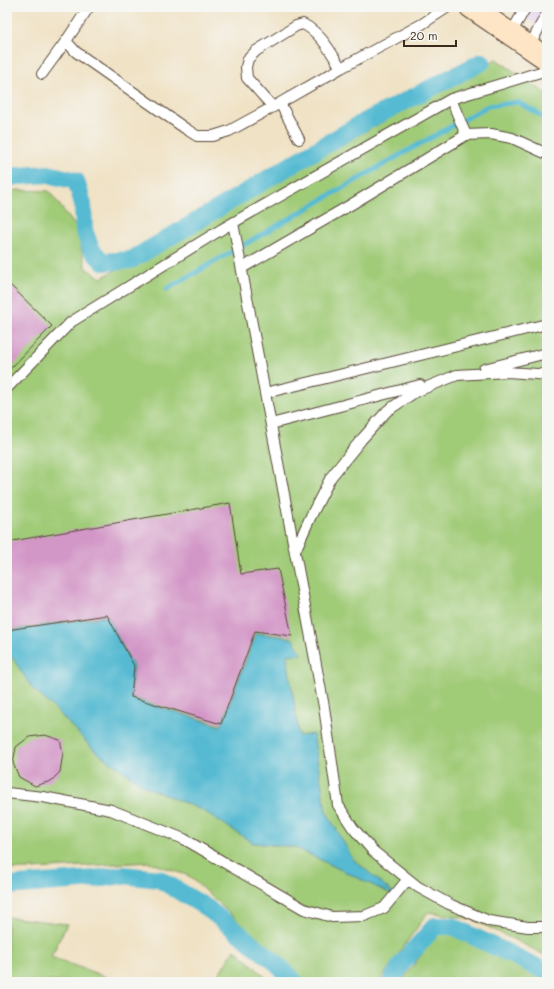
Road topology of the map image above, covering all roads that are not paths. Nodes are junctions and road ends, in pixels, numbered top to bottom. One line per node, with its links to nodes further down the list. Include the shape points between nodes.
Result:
1 (89, 7): 7 (lane)
2 (448, 7): 9 (lane)
3 (471, 7): 6 (main road)
4 (526, 7): 6 (lane)
5 (547, 13): 8 (lane)
6 (511, 34): 8 (main road)
7 (66, 41): 11 (lane); 13 (lane, via 87,60 197,136 229,132)
8 (538, 53)
9 (341, 68): 13 (lane); 13 (lane, via 311,28 303,24 296,26 256,51 248,59 246,67 247,78)
10 (547, 70): 12 (lane)
11 (42, 74)
12 (451, 98): 14 (lane); 17 (lane)
13 (277, 105): 15 (lane)
14 (464, 130): 16 (lane, via 512,138); 18 (lane, via 352,204)
15 (299, 139)
16 (547, 154)
17 (234, 223): 18 (lane); 23 (lane, via 71,322)
18 (242, 268): 24 (lane)
19 (547, 324): 24 (lane)
20 (547, 353): 21 (lane)
21 (457, 375): 22 (lane, via 507,372); 25 (lane); 26 (lane, via 415,392 387,411 331,477)
22 (547, 375)
23 (7, 388)
24 (265, 393): 25 (lane)
25 (271, 424): 26 (lane)
26 (295, 551): 28 (lane, via 324,707 338,805 373,851)
27 (7, 793): 28 (lane, via 111,810 184,839 304,909 332,917 364,916 384,908)
28 (408, 879): 29 (lane, via 449,904 488,921)
29 (547, 927)

